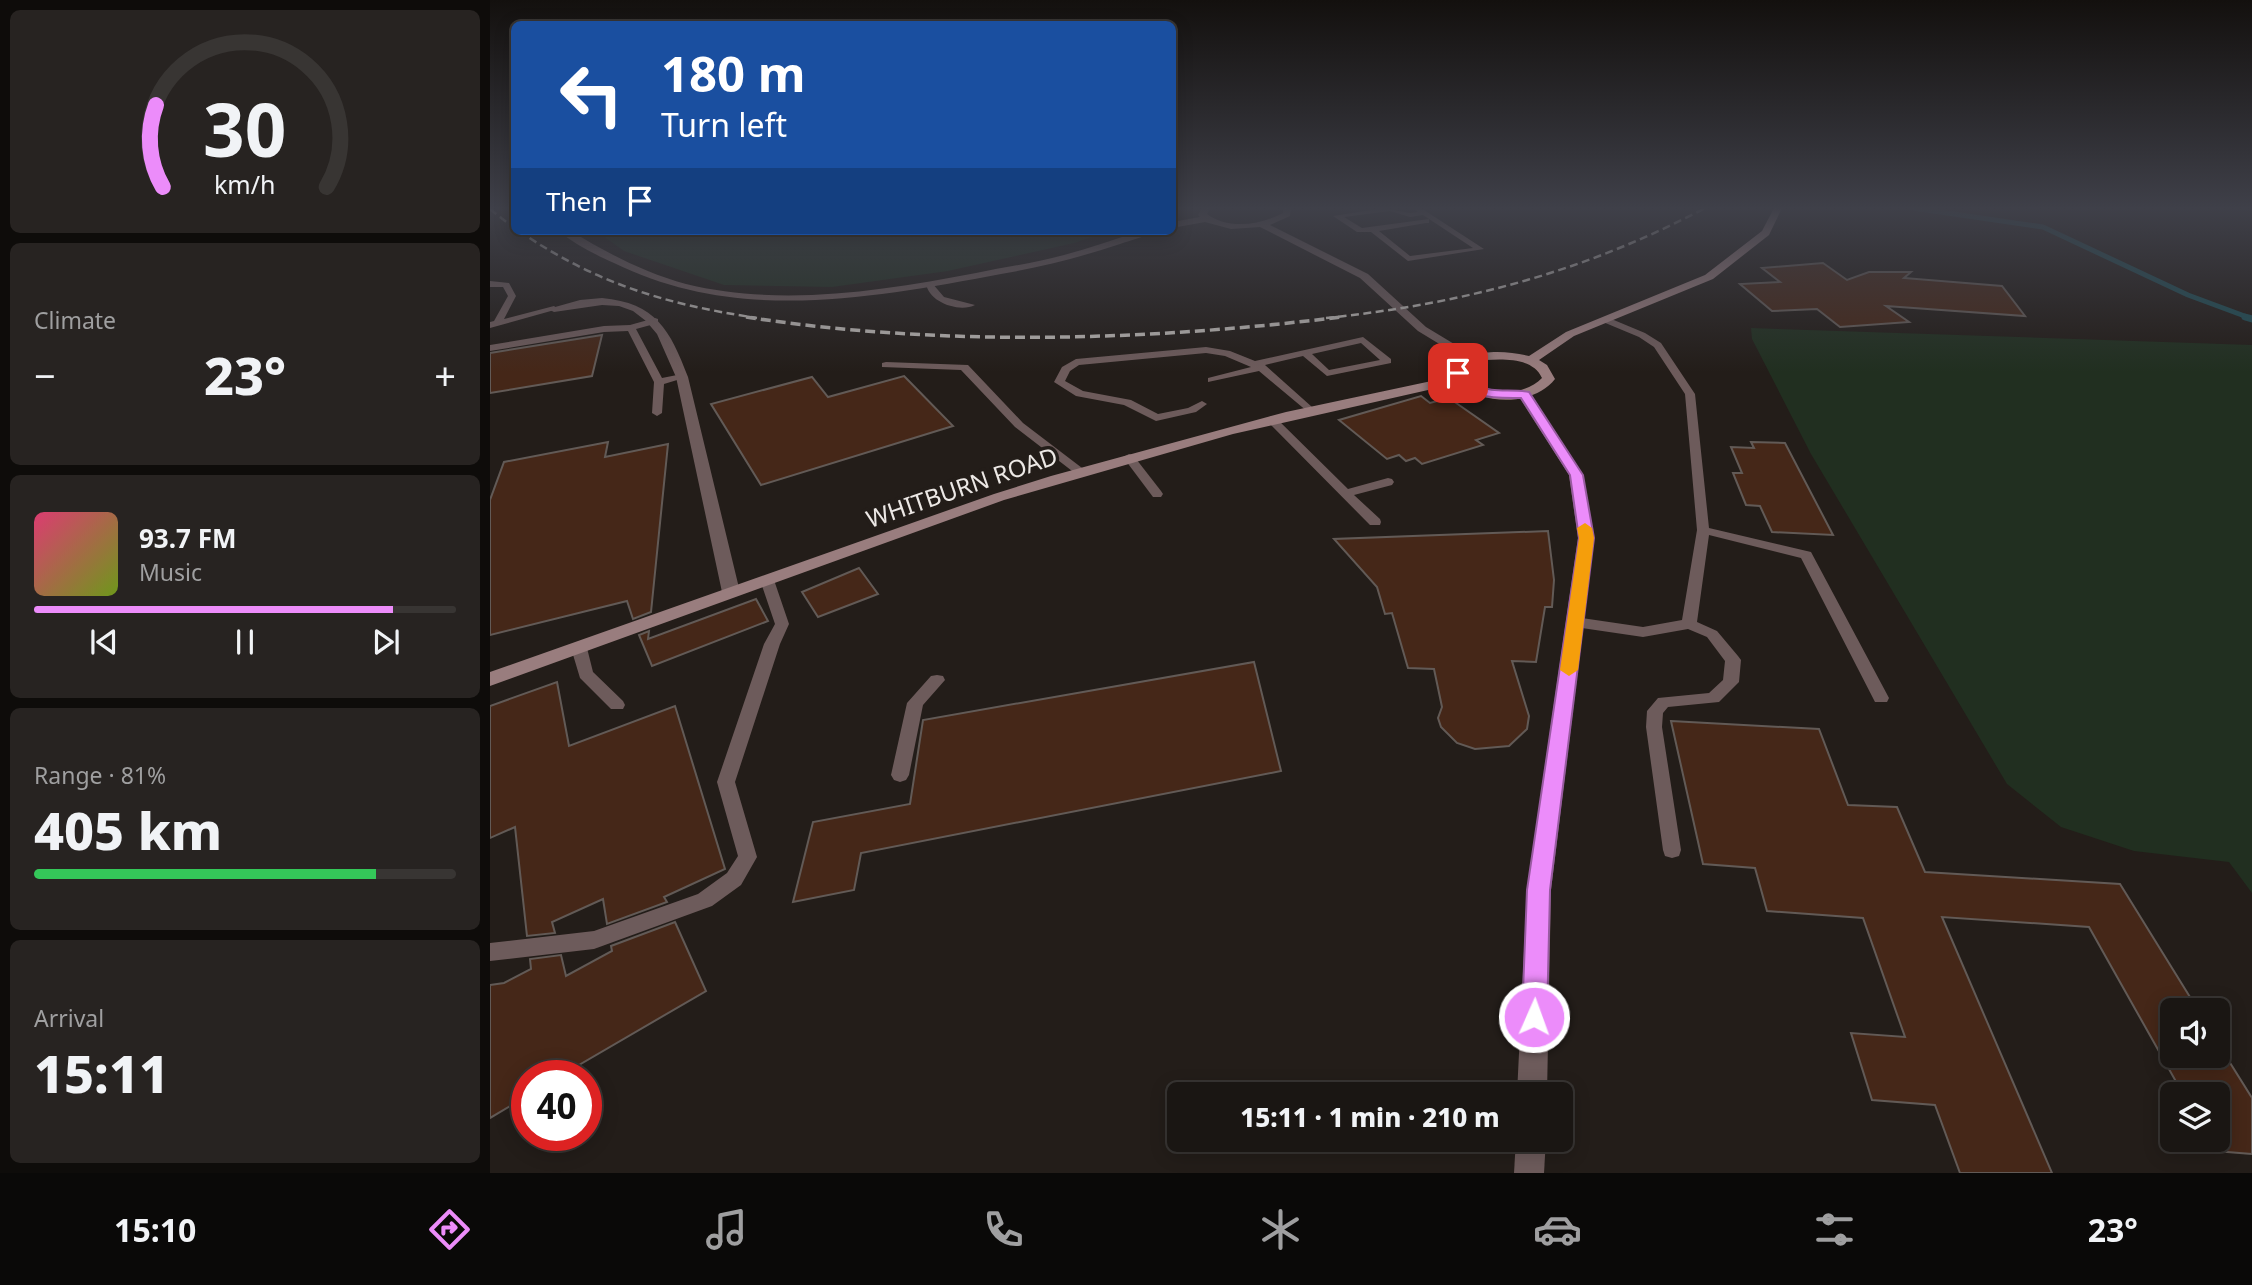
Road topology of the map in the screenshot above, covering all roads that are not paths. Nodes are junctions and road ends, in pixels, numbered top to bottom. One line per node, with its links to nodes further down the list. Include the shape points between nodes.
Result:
1 (616, 263): 6 (street, via 703,291 749,296 814,297)
2 (1040, 263): 6 (street)
3 (1338, 263): 15 (street, via 1364,276 1422,329)
4 (1727, 263): 9 (main road, via 1709,277)
5 (490, 284): 11 (lane, via 506,285 512,296)
6 (929, 285): 7 (lane, via 939,300)
7 (971, 305)
8 (554, 309): 10 (street, via 612,300); 11 (lane)
9 (1606, 320): 16 (main road, via 1570,334); 34 (lane, via 1658,345 1690,394)
10 (655, 321): 12 (lane); 19 (street, via 671,344)
11 (493, 325)
12 (631, 328): 13 (lane); 22 (lane)
13 (490, 348)
14 (1304, 352): 14 (lane, via 1363,340 1388,361 1326,373); 18 (lane)
15 (1473, 359): 16 (main road); 20 (main road, via 1460,368)
16 (1530, 360): 23 (main road, via 1547,372 1549,379 1537,391)
17 (886, 365): 29 (lane, via 964,367 1020,425)
18 (1258, 365): 21 (lane); 24 (lane, via 1206,350 1076,362 1059,382 1080,394 1128,402 1156,418); 25 (lane)
19 (682, 377): 22 (lane); 36 (street)
20 (1460, 379): 23 (main road, via 1493,394); 25 (main road, WHITBURN ROAD)
21 (1212, 380)
22 (659, 382): 26 (lane)
23 (1524, 394): 37 (street, via 1576,475 1586,538)
24 (1202, 404)
25 (1308, 409): 27 (main road, WHITBURN ROAD)
26 (656, 413)
27 (1271, 419): 28 (main road, WHITBURN ROAD); 31 (lane)
28 (1129, 457): 29 (main road, WHITBURN ROAD); 32 (lane)
29 (1080, 471): 35 (main road, WHITBURN ROAD)
30 (1388, 482): 31 (lane)
31 (1346, 493): 33 (lane)
32 (1157, 494)
33 (1375, 522)
34 (1703, 530): 38 (lane); 42 (lane, via 1806,555)
35 (767, 580): 36 (main road, WHITBURN ROAD); 46 (lane, via 782,624 726,782 748,856 734,879 705,900 594,940)
36 (731, 592): 39 (main road, WHITBURN ROAD)
37 (1575, 622): 38 (lane, via 1643,632); 47 (street, via 1539,890)
38 (1689, 624): 45 (lane, via 1712,634 1733,660 1731,682 1713,698 1664,702 1654,711)
39 (579, 648): 40 (main road, WHITBURN ROAD); 43 (lane, via 586,674)
40 (490, 679)
41 (937, 680): 44 (lane, via 915,703)
42 (1881, 698)
43 (617, 705)
44 (900, 775)
45 (1672, 850)
46 (490, 952)
47 (1532, 1082)
48 (1531, 1152): 49 (street)
49 (1530, 1173)

